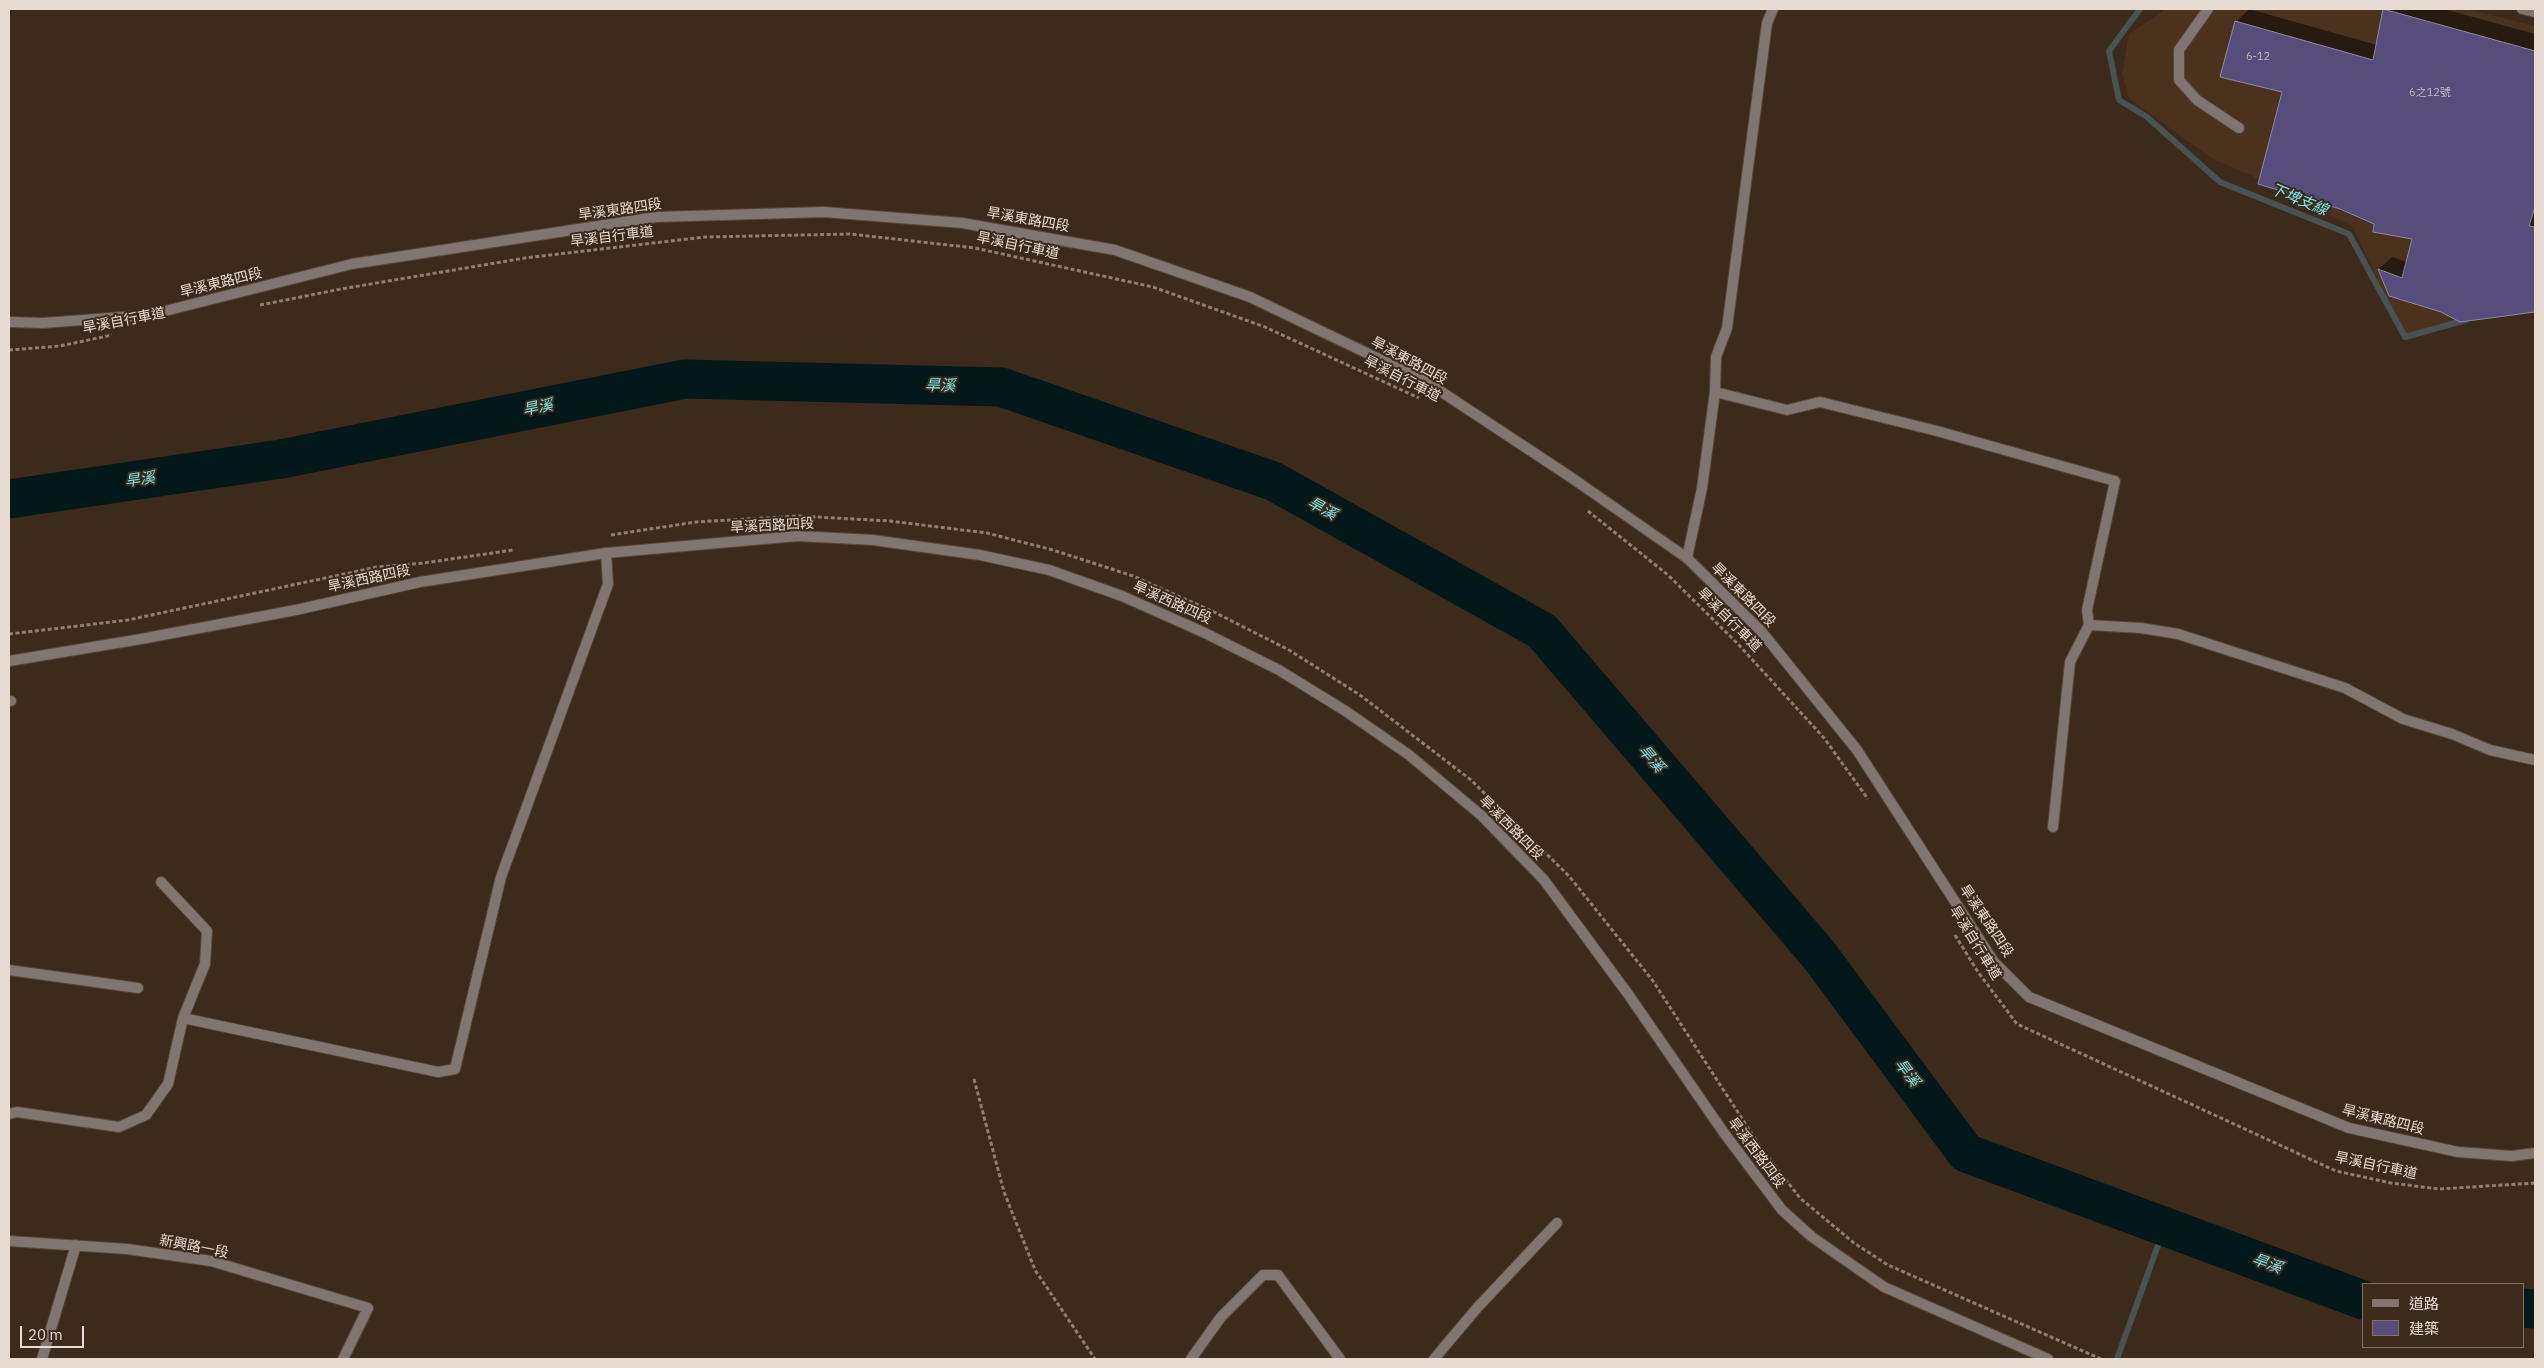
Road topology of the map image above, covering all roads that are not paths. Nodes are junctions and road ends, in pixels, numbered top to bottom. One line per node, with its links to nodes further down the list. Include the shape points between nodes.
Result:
1 (1773, 9): 7 (street, via 1767,23 1727,328 1716,357)
2 (2208, 9): 5 (street, via 2179,50 2179,80 2197,100)
3 (2522, 9): 4 (street)
4 (2535, 12)
5 (2239, 128)
6 (9, 322): 9 (street, 旱溪東路四段, via 43,323 149,315 352,264 656,217 824,212 962,223 1115,250 1250,297 1425,381)
7 (1715, 392): 9 (street, via 1702,488); 10 (street, via 1787,410 1820,402 2115,481 2087,610)
8 (606, 553): 11 (street, 旱溪西路四段, via 420,582 142,639); 17 (street, via 608,584 502,877 455,1069 438,1072); 28 (street, 旱溪西路四段, via 798,536 873,540 980,555 1049,570 1122,596 1279,670 1409,755 1482,816 1544,880 1750,1169 1782,1210 1812,1237 1884,1287)
9 (1687, 558): 19 (street, 旱溪東路四段, via 1761,631 1857,750 1994,962 2029,997 2349,1128 2458,1152 2512,1156)
10 (2089, 625): 12 (street, via 2178,634 2345,688 2403,719 2490,750); 13 (street, via 2070,662)
11 (9, 661)
12 (2535, 760)
13 (2053, 827)
14 (161, 882): 17 (street, via 207,931 205,964)
15 (9, 970): 16 (street)
16 (138, 988)
17 (183, 1018): 18 (street, via 168,1084 146,1115 119,1127)
18 (11, 1112)
19 (2535, 1153)
20 (1557, 1223): 27 (street)
21 (9, 1241): 22 (street, 新興路一段)
22 (76, 1245): 23 (street); 24 (street, 新興路一段, via 210,1262 368,1308)
23 (42, 1359)
24 (343, 1359)
25 (1191, 1359): 26 (street, via 1221,1318 1263,1275 1278,1275)
26 (1340, 1359)
27 (1434, 1359)
28 (2048, 1359)

